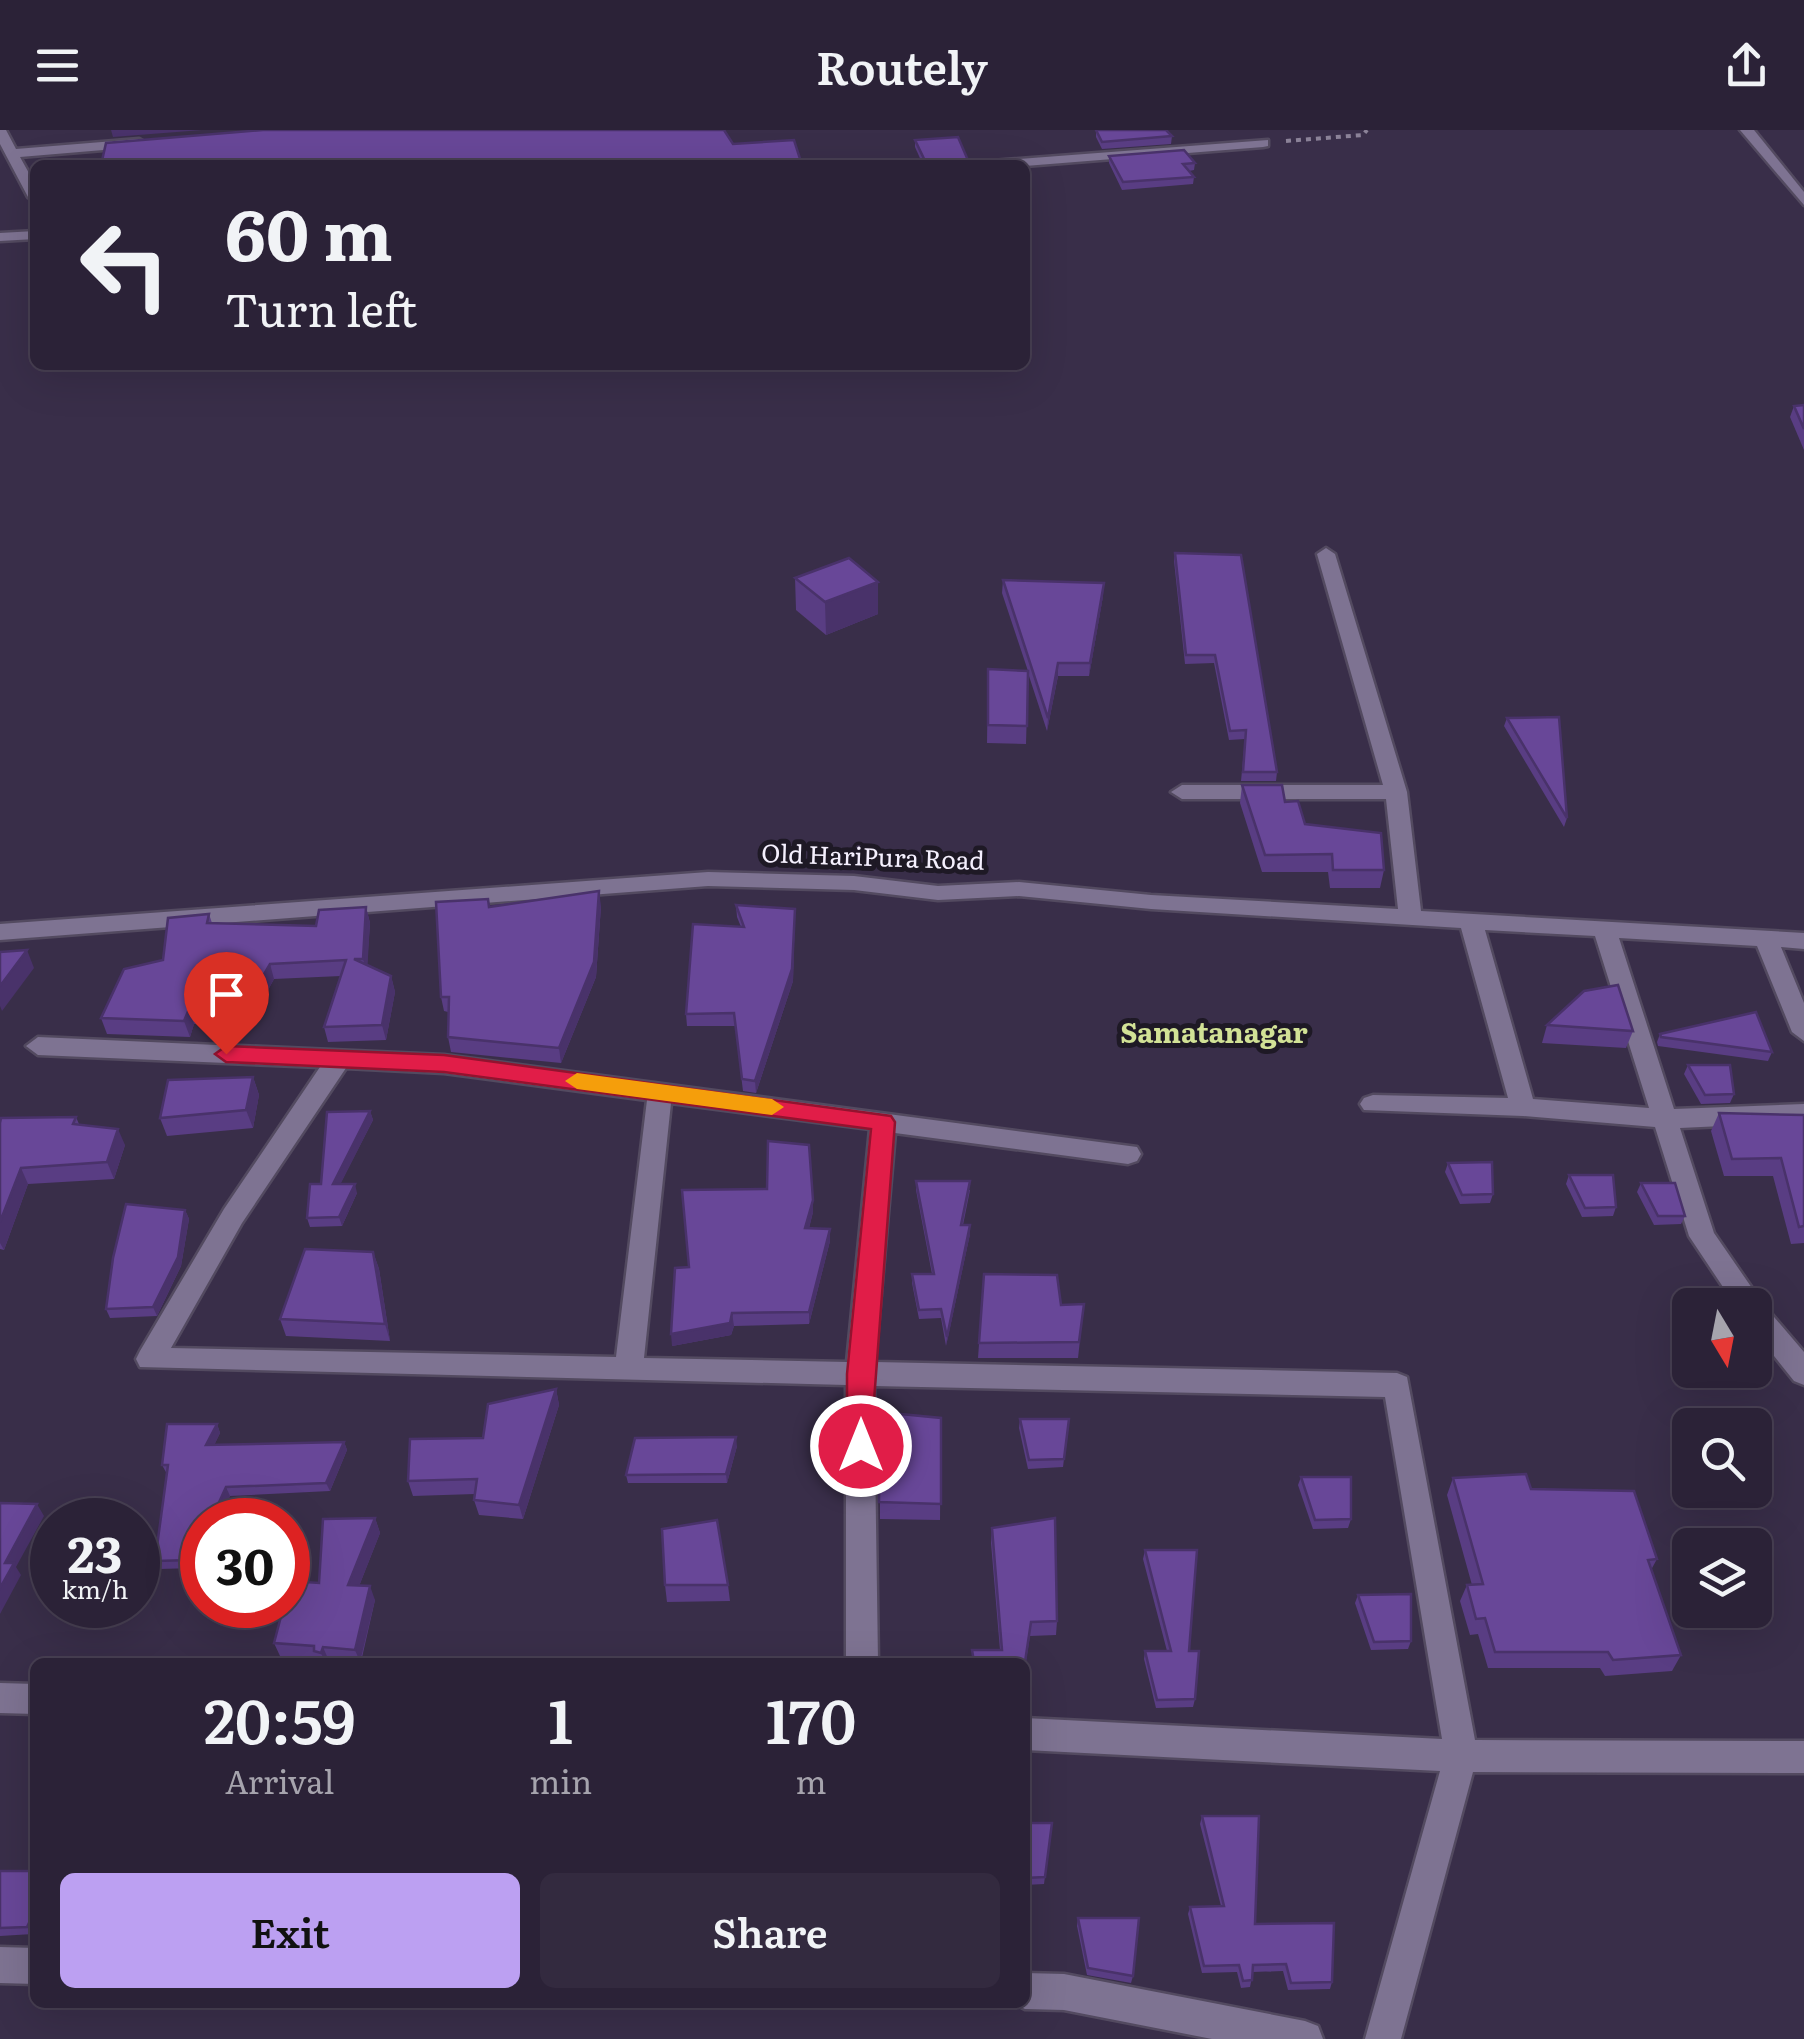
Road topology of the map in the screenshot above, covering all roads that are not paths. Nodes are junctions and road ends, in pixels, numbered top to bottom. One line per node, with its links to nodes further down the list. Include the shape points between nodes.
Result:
1 (1747, 130): 8 (street)
2 (0, 131): 5 (street)
3 (147, 142): 5 (street)
4 (1263, 143): 6 (street)
5 (15, 153): 7 (street)
6 (1030, 162)
7 (30, 187)
8 (1804, 201)
9 (30, 235): 10 (street)
10 (0, 237)
11 (1326, 554): 13 (street)
12 (1182, 792): 13 (street)
13 (1396, 792): 14 (street)
14 (1410, 918): 15 (street, Old HariPura Road); 17 (street, Old HariPura Road, via 1019,888 938,893 708,879)
15 (1471, 922): 16 (street, Old HariPura Road); 25 (street)
16 (1604, 928): 18 (street, Old HariPura Road); 27 (street)
17 (0, 932)
18 (1766, 939): 19 (street, Old HariPura Road); 20 (street)
19 (1804, 942)
20 (1804, 1032)
21 (38, 1046): 22 (street)
22 (339, 1059): 23 (street, via 444,1064); 32 (street, via 232,1216 150,1359)
23 (660, 1092): 28 (street); 32 (street)
24 (1373, 1104): 25 (street)
25 (1523, 1108): 27 (street)
26 (1804, 1113): 27 (street)
27 (1666, 1119): 30 (street, via 1702,1236)
28 (883, 1122): 29 (street); 34 (street)
29 (1128, 1154)
30 (1738, 1288)
31 (1772, 1333): 33 (street)
32 (629, 1369): 34 (street)
33 (1804, 1373)
34 (860, 1374): 35 (street); 39 (street, via 1397,1386)
35 (862, 1658)
36 (0, 1698): 37 (street)
37 (30, 1699)
38 (1030, 1734): 39 (street)
39 (1461, 1756): 40 (street); 45 (street)
40 (1804, 1758)
41 (0, 1965): 42 (street)
42 (30, 1966)
43 (1030, 1992): 44 (street, via 1064,1992)
44 (1305, 2039)
45 (1383, 2039)

